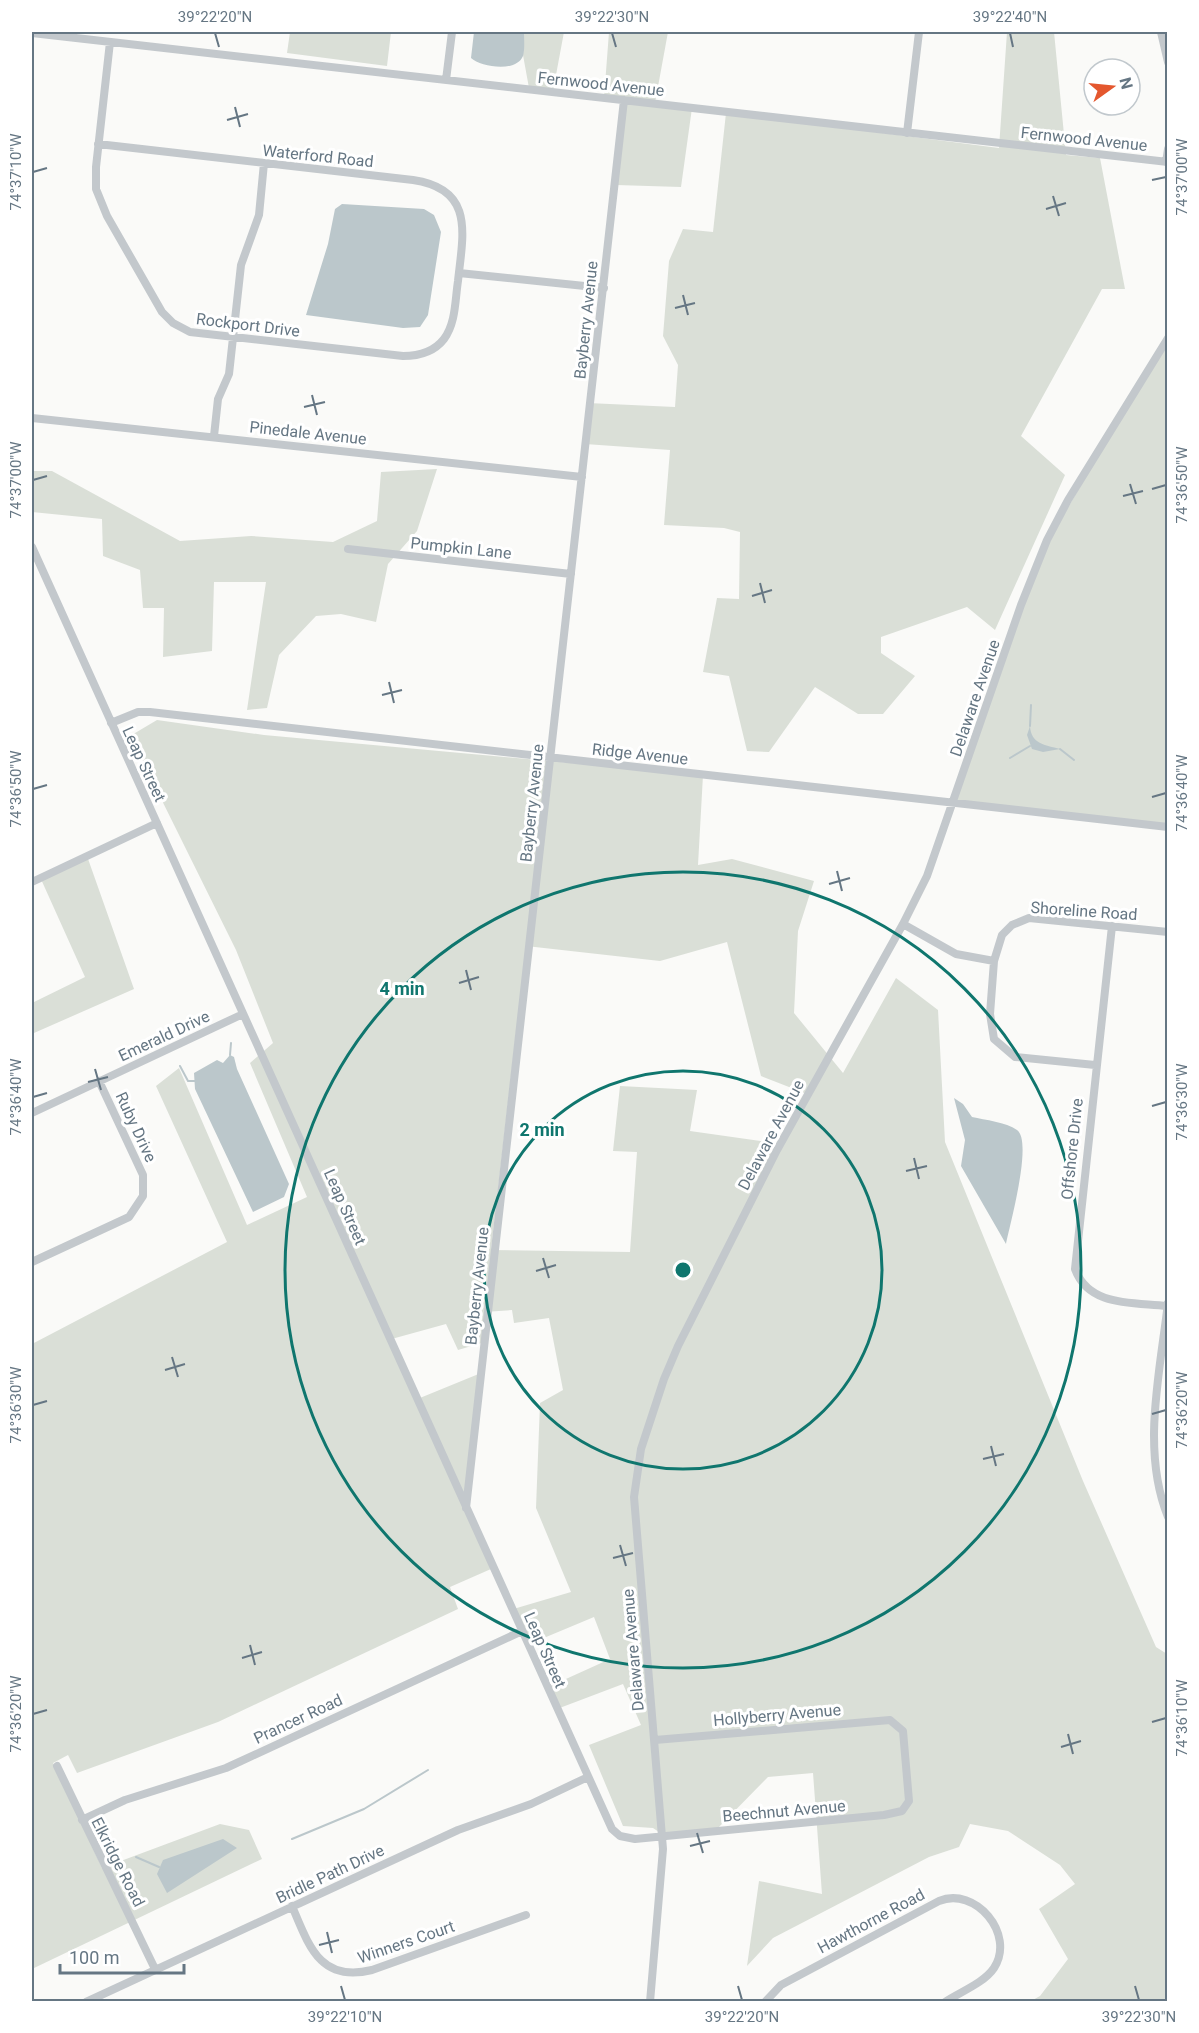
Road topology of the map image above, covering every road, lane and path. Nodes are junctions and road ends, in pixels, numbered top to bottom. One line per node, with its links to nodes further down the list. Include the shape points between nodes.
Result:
1 (452, 32): 7 (street)
2 (919, 32): 9 (street)
3 (1161, 32): 6 (street)
4 (32, 33): 5 (street, Fernwood Avenue)
5 (110, 42): 7 (street, Fernwood Avenue); 10 (street, Rockport Drive)
6 (1167, 62)
7 (446, 80): 8 (street, Fernwood Avenue)
8 (624, 100): 9 (street, Fernwood Avenue); 15 (street, Bayberry Avenue)
9 (907, 133): 12 (street, Fernwood Avenue)
10 (98, 144): 13 (street, Waterford Road); 16 (street, Rockport Drive, via 95,183 101,205 162,312 187,331)
11 (1167, 149): 12 (street)
12 (1167, 162)
13 (264, 163): 14 (street, Waterford Road, via 438,186 453,199 462,219); 16 (street, via 258,217 241,265)
14 (459, 273): 15 (street); 16 (street, Rockport Drive, via 450,328 439,344 419,355)
15 (604, 288): 20 (street, Bayberry Avenue)
16 (233, 337): 19 (street, via 228,378 218,399)
17 (1167, 338): 26 (street, Delaware Avenue, via 1047,540)
18 (32, 418): 19 (street, Pinedale Avenue)
19 (214, 436): 20 (street, Pinedale Avenue)
20 (582, 477): 23 (street, Bayberry Avenue)
21 (32, 547): 24 (street, Leap Street)
22 (348, 549): 23 (street, Pumpkin Lane)
23 (571, 574): 25 (street, Bayberry Avenue)
24 (111, 723): 25 (street, Ridge Avenue, via 150,711); 27 (street, Leap Street)
25 (550, 757): 26 (street, Ridge Avenue); 40 (street, Bayberry Avenue)
26 (954, 802): 28 (street, Ridge Avenue); 30 (street, Delaware Avenue, via 927,876)
27 (157, 823): 29 (street); 34 (street, Leap Street)
28 (1167, 827)
29 (32, 882)
30 (903, 924): 33 (street, via 956,954); 43 (street, Delaware Avenue, via 796,1114 715,1270 664,1379 641,1449 634,1497)
31 (1112, 926): 32 (street, Shoreline Road); 33 (street, Shoreline Road, via 1029,918 1002,935); 35 (street, Offshore Drive)
32 (1167, 932)
33 (994, 961): 35 (street, Shoreline Road, via 990,1014 994,1039 1015,1057)
34 (243, 1014): 36 (street, Emerald Drive); 40 (street, Leap Street)
35 (1095, 1065): 39 (street, Offshore Drive, via 1075,1269 1082,1285 1100,1297)
36 (99, 1082): 37 (street, Emerald Drive); 38 (street, Ruby Drive, via 143,1175 143,1196 129,1217)
37 (32, 1113)
38 (32, 1262)
39 (1167, 1304): 41 (street, via 1154,1430 1158,1485)
40 (466, 1509): 42 (street, Leap Street)
41 (1167, 1517)
42 (522, 1631): 45 (street, Leap Street); 47 (street, Prancer Road, via 226,1768 125,1800)
43 (655, 1740): 46 (street, Hollyberry Avenue, via 890,1720 901,1727 909,1785); 48 (street, Delaware Avenue)
44 (57, 1766): 47 (street, Elkridge Road)
45 (588, 1777): 48 (street, Leap Street, via 617,1834 630,1839); 49 (street, Bridle Path Drive, via 531,1804 458,1830)
46 (906, 1808): 48 (street, Beechnut Avenue, via 884,1815)
47 (82, 1820): 51 (street, Elkridge Road)
48 (663, 1836): 53 (street, Delaware Avenue)
49 (292, 1906): 50 (street, Winners Court, via 318,1958 331,1968 353,1974); 51 (street, Bridle Path Drive)
50 (526, 1915)
51 (156, 1969): 52 (street, Bridle Path Drive)
52 (86, 2001)
53 (650, 2001)
54 (765, 2001): 55 (street, Hawthorne Road, via 780,1985 942,1899 967,1899 980,1907 992,1923 1000,1942 997,1964 983,1979)
55 (945, 2001)

